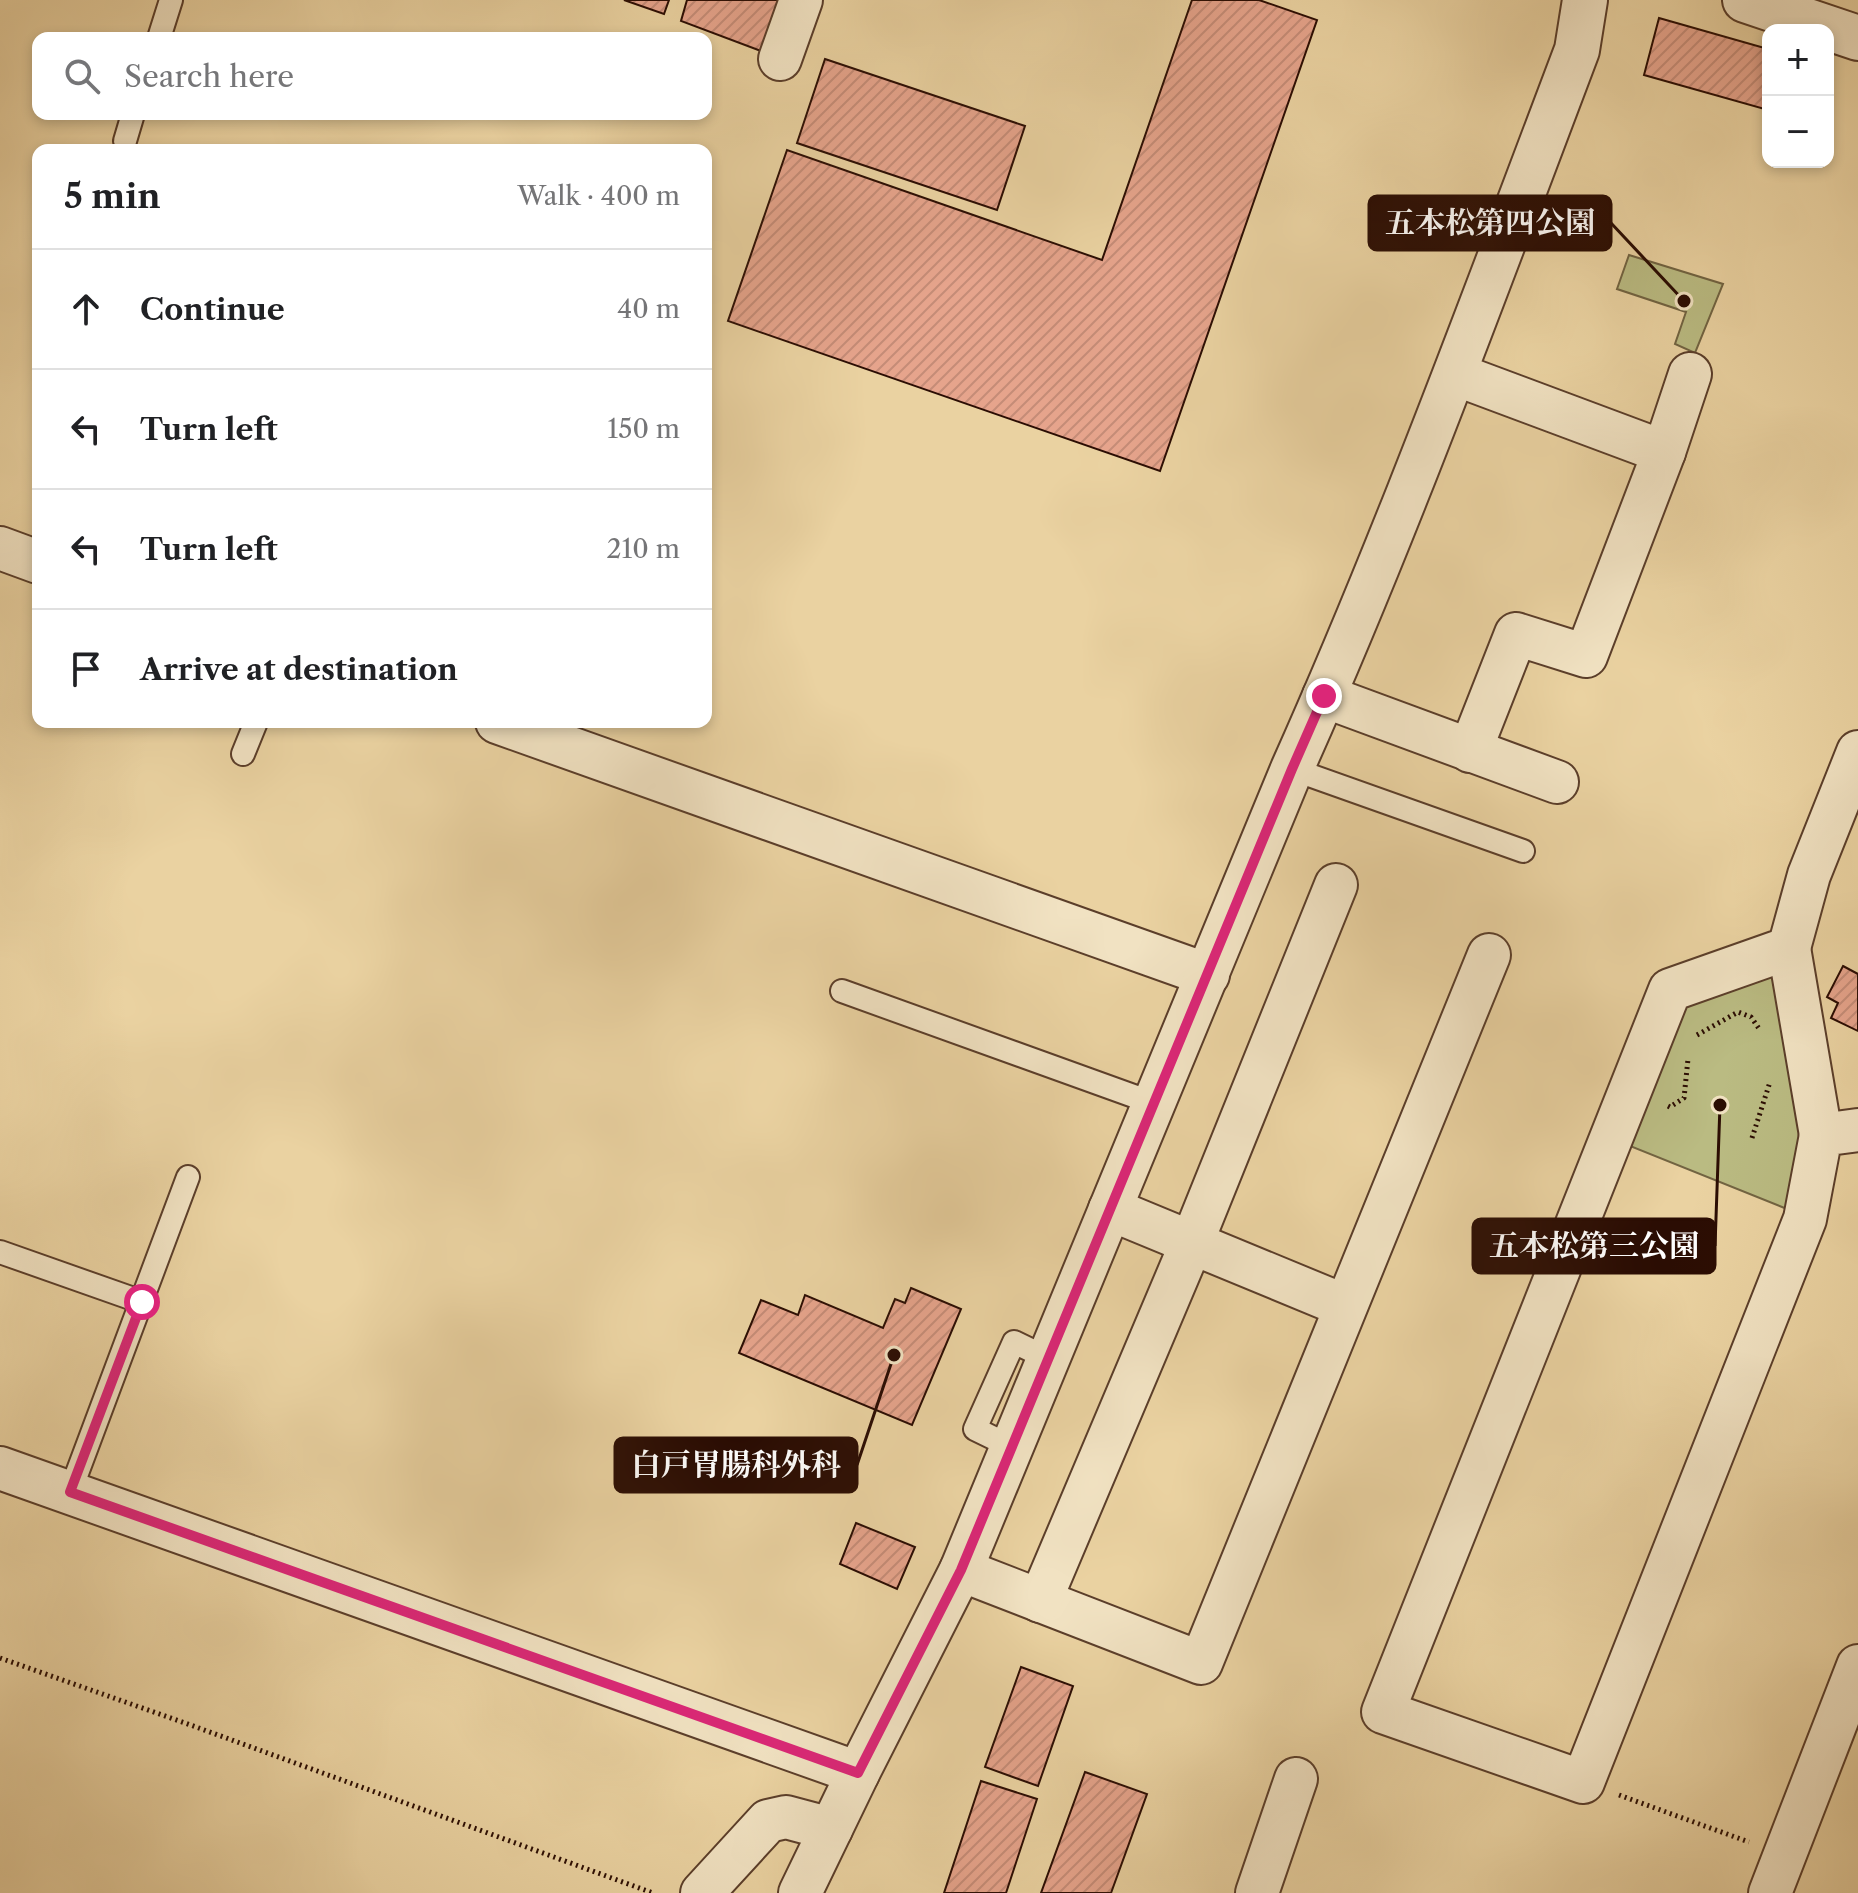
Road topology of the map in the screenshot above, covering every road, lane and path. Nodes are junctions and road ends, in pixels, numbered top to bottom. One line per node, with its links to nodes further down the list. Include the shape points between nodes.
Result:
1 (171, 0): 5 (lane)
2 (801, 0): 7 (street)
3 (1585, 0): 10 (street, via 1577,50)
4 (1745, 0): 6 (street)
5 (161, 32)
6 (1858, 38)
7 (780, 59)
8 (131, 120): 9 (lane)
9 (125, 141)
10 (1517, 209): 11 (street)
11 (1455, 374): 13 (street); 16 (street)
12 (1690, 374): 13 (street)
13 (1664, 452): 19 (street, via 1586,656 1516,634)
14 (0, 548): 15 (street)
15 (32, 560)
16 (1324, 696): 19 (street); 22 (street)
17 (254, 728): 21 (lane)
18 (514, 728): 28 (street)
19 (1470, 751): 23 (street)
20 (1858, 752): 26 (street, via 1809,875)
21 (243, 754)
22 (1292, 769): 24 (lane); 28 (street)
23 (1557, 782)
24 (1523, 851)
25 (1336, 885): 40 (street)
26 (1789, 948): 34 (street, via 1670,990); 36 (street)
27 (1489, 955): 43 (street)
28 (1208, 975): 35 (street)
29 (842, 991): 35 (lane)
30 (1766, 1039): 31 (path, via 1751,1017 1738,1012 1697,1033)
31 (1693, 1042)
32 (1689, 1050): 34 (path, via 1684,1098 1670,1107)
33 (1770, 1068): 37 (path)
34 (1630, 1091): 52 (street, via 1383,1712)
35 (1153, 1103): 39 (street)
36 (1840, 1132): 52 (street)
37 (1752, 1138)
38 (188, 1177): 42 (lane)
39 (1110, 1209): 40 (street); 46 (street)
40 (1192, 1242): 43 (street); 47 (street)
41 (0, 1252): 42 (lane)
42 (142, 1302): 45 (lane)
43 (1345, 1306): 47 (street, via 1201,1663)
44 (0, 1468): 45 (street)
45 (70, 1492): 50 (street)
46 (961, 1570): 47 (street); 50 (street)
47 (1040, 1601)
48 (0, 1658): 55 (path)
49 (1858, 1666): 54 (street)
50 (858, 1773): 53 (street)
51 (1296, 1779): 58 (street)
52 (1583, 1782): 54 (path)
53 (831, 1829): 56 (street, via 786,1817 768,1821); 57 (street)
54 (1777, 1874)
55 (653, 1893)
56 (702, 1893)
57 (800, 1893)
58 (1257, 1893)

